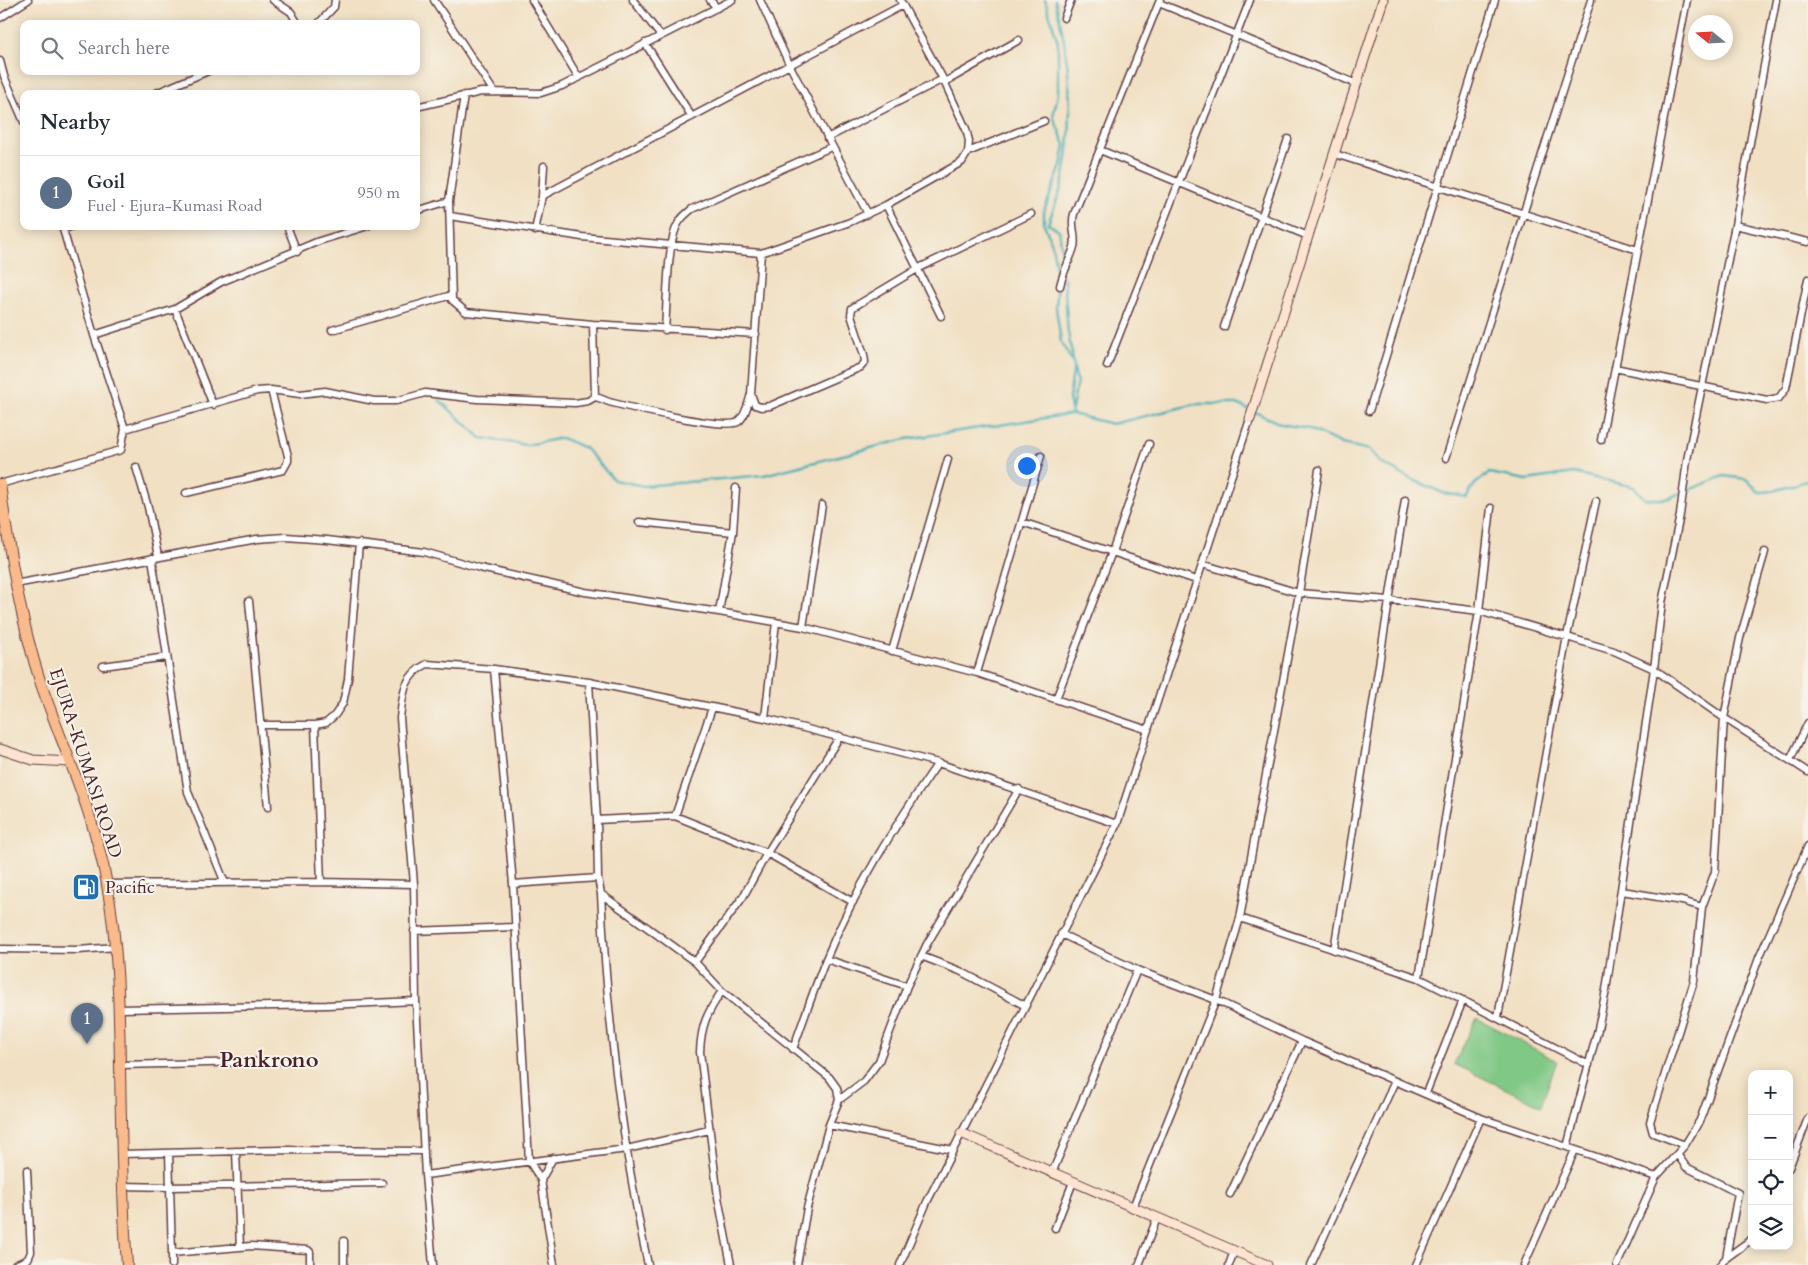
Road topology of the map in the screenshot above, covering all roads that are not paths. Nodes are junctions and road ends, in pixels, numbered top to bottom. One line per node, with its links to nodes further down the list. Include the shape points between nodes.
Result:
1 (28, 0): 20 (street)
2 (273, 0): 22 (street, via 291,12)
3 (336, 0): 23 (street)
4 (434, 0): 38 (street)
5 (532, 0): 32 (street)
6 (633, 0): 25 (street)
7 (710, 0): 19 (street)
8 (732, 0): 19 (street)
9 (760, 0): 29 (street)
10 (1071, 0): 21 (street)
11 (1250, 0): 24 (street)
12 (1383, 0): 34 (street)
13 (1494, 0): 52 (street)
14 (1591, 0): 59 (street)
15 (1687, 0): 70 (street)
16 (1776, 0): 62 (street)
17 (902, 2): 29 (street); 33 (street)
18 (1159, 2): 24 (street); 47 (street)
19 (717, 8): 25 (street)
20 (0, 18)
21 (1064, 18)
22 (296, 20)
23 (322, 20)
24 (1236, 34): 34 (street); 51 (street)
25 (660, 35): 27 (street)
26 (1019, 40): 33 (street)
27 (645, 43): 32 (street); 42 (street)
28 (0, 61): 31 (street)
29 (790, 66): 42 (street); 44 (street)
30 (199, 75): 35 (street)
31 (2, 76): 41 (street)
32 (579, 78): 38 (street, via 541,93)
33 (944, 80): 44 (street); 48 (street, via 966,129)
34 (1357, 84): 49 (street)
35 (173, 86): 36 (street); 37 (street)
36 (164, 90)
37 (174, 90)
38 (494, 92): 39 (street)
39 (464, 95): 40 (street); 54 (street)
40 (420, 106)
41 (20, 114)
42 (692, 117): 53 (street)
43 (1044, 121): 48 (street)
44 (827, 138): 46 (street)
45 (1288, 138): 61 (street)
46 (831, 147): 57 (street); 69 (street, via 692,209 676,227)
47 (1100, 150): 51 (street); 75 (street, via 1072,220 1074,247)
48 (968, 152): 55 (street, via 962,162)
49 (1335, 154): 52 (street); 67 (street)
50 (544, 166): 53 (street)
51 (1178, 181): 61 (street); 85 (street)
52 (1438, 187): 59 (street); 92 (street)
53 (542, 196): 66 (street)
54 (448, 201): 56 (street); 60 (street)
55 (886, 205): 57 (street); 73 (street)
56 (420, 210)
57 (868, 214): 72 (street)
58 (1031, 214): 73 (street)
59 (1524, 214): 70 (street); 99 (street)
60 (450, 216): 66 (street); 76 (street)
61 (1260, 216): 67 (street); 80 (street)
62 (1735, 225): 68 (street); 87 (street)
63 (64, 230): 84 (street)
64 (289, 230): 71 (street)
65 (355, 230): 71 (street)
66 (535, 231): 69 (street)
67 (1308, 236): 93 (street)
68 (1808, 242)
69 (672, 245): 72 (street); 82 (street)
70 (1638, 250): 86 (street)
71 (297, 252): 77 (street, via 221,282)
72 (761, 253): 83 (street)
73 (919, 268): 78 (street); 89 (street, via 852,308 864,355 865,362 861,367 770,406 756,405)
74 (1808, 279): 87 (street, via 1786,388 1779,398 1767,400)
75 (1060, 286)
76 (452, 295): 79 (street, via 452,300 466,312); 81 (street)
77 (175, 309): 84 (street); 91 (street)
78 (941, 316)
79 (593, 324): 82 (street); 90 (street)
80 (1224, 327)
81 (332, 330)
82 (665, 330): 83 (street)
83 (756, 334): 89 (street)
84 (94, 335): 94 (street)
85 (1107, 366)
86 (1615, 368): 87 (street); 95 (street)
87 (1703, 386): 131 (street, via 1662,603)
88 (271, 390): 90 (street, via 300,394 325,391 374,401 396,401 425,393 477,399 575,403); 91 (street); 104 (street, via 288,456 283,470)
89 (751, 394): 90 (street, via 742,418 726,425 624,406)
90 (595, 397)
91 (213, 405): 94 (street)
92 (1369, 411)
93 (1250, 420): 116 (street)
94 (125, 429): 102 (street, via 120,450)
95 (1601, 440)
96 (1150, 444): 113 (street)
97 (1041, 456): 110 (street)
98 (948, 458): 127 (street)
99 (1446, 458)
100 (136, 467): 115 (street, via 148,507)
101 (1319, 470): 119 (street)
102 (0, 484): 118 (main road, EJURA-KUMASI ROAD)
103 (736, 488): 111 (street)
104 (186, 493)
105 (1404, 500): 120 (street)
106 (1596, 501): 126 (street)
107 (822, 505): 125 (street)
108 (1491, 508): 122 (street)
109 (639, 522): 111 (street)
110 (1022, 522): 113 (street); 132 (street)
111 (732, 532): 123 (street)
112 (359, 544): 115 (street, via 286,537); 123 (street, via 424,552 585,592); 140 (street, via 348,679 343,703 335,715)
113 (1112, 552): 117 (street); 134 (street)
114 (1765, 552): 137 (street, via 1740,638)
115 (155, 557): 118 (street); 128 (street)
116 (1202, 564): 117 (street); 119 (street)
117 (1196, 580): 141 (street)
118 (15, 584): 145 (main road, EJURA-KUMASI ROAD, via 40,681)
119 (1300, 593): 120 (street); 165 (street)
120 (1389, 600): 122 (street); 171 (street)
121 (249, 601): 139 (street)
122 (1479, 611): 126 (street); 176 (street)
123 (719, 612): 124 (street)
124 (776, 622): 125 (street); 136 (street)
125 (803, 627): 127 (street)
126 (1567, 636): 131 (street, via 1614,651); 184 (street)
127 (892, 651): 132 (street)
128 (167, 657): 129 (street); 158 (street, via 188,792)
129 (103, 666)
130 (494, 669): 133 (street); 159 (street, via 427,664 416,670 403,693 400,718); 160 (street)
131 (1654, 669): 137 (street); 161 (street)
132 (977, 673): 134 (street)
133 (589, 682): 135 (street); 151 (street)
134 (1056, 699): 141 (street)
135 (712, 708): 136 (street); 150 (street)
136 (765, 718): 142 (street)
137 (1724, 718): 144 (street); 164 (street, via 1716,872)
138 (1808, 723): 144 (street)
139 (260, 725): 140 (street); 149 (street)
140 (315, 725): 156 (street)
141 (1148, 730): 152 (street)
142 (840, 736): 146 (street); 154 (street)
143 (0, 749): 145 (street, via 33,760)
144 (1790, 760): 147 (street)
145 (70, 762): 157 (main road, EJURA-KUMASI ROAD, via 86,803)
146 (938, 763): 148 (street); 163 (street, via 906,809)
147 (1808, 772)
148 (1019, 789): 152 (street); 172 (street)
149 (268, 807)
150 (675, 816): 151 (street); 154 (street)
151 (598, 820): 155 (street)
152 (1117, 824): 168 (street)
153 (1808, 846): 198 (street, via 1759,958 1700,1120)
154 (767, 853): 163 (street); 174 (street, via 743,897)
155 (598, 878): 160 (street); 162 (street)
156 (321, 882): 158 (street); 159 (street)
157 (107, 884): 158 (street); 169 (main road, EJURA-KUMASI ROAD)
158 (225, 884)
159 (414, 884): 167 (street)
160 (513, 884): 166 (street)
161 (1622, 891): 164 (street); 189 (street, via 1606,990)
162 (601, 894): 174 (street); 200 (street)
163 (853, 902): 173 (street)
164 (1702, 907): 198 (street, via 1694,981 1650,1122 1653,1133)
165 (1240, 918): 171 (street); 179 (street)
166 (514, 927): 167 (street); 210 (street)
167 (414, 931): 181 (street)
168 (1061, 934): 175 (street); 182 (street)
169 (115, 947): 170 (street); 183 (main road, EJURA-KUMASI ROAD)
170 (0, 949)
171 (1334, 950): 176 (street)
172 (921, 956): 177 (street); 182 (street, via 960,971)
173 (826, 959): 177 (street); 186 (street)
174 (695, 962): 178 (street)
175 (1137, 970): 179 (street); 212 (street)
176 (1419, 978): 180 (street)
177 (907, 986): 192 (street, via 879,1061 864,1081)
178 (722, 991): 186 (street); 196 (street, via 708,1012 701,1031 700,1052)
179 (1216, 1000): 185 (street); 222 (street)
180 (1463, 1000): 184 (street); 191 (street)
181 (416, 1001): 183 (street); 204 (street)
182 (1024, 1005): 197 (street)
183 (120, 1009): 188 (main road, EJURA-KUMASI ROAD)
184 (1498, 1017): 189 (street)
185 (1302, 1041): 190 (street); 221 (street)
186 (793, 1049): 192 (street, via 829,1076 838,1088)
187 (290, 1061): 188 (street)
188 (120, 1065): 206 (main road, EJURA-KUMASI ROAD)
189 (1588, 1065): 199 (street)
190 (1395, 1081): 191 (street); 245 (street)
191 (1426, 1094): 193 (street)
192 (839, 1100): 195 (street)
193 (1481, 1118): 199 (street); 246 (street)
194 (1808, 1118): 209 (street)
195 (829, 1125): 201 (street); 240 (street, via 807,1208)
196 (709, 1130): 200 (street); 239 (street)
197 (961, 1133): 201 (street); 212 (street)
198 (1685, 1145): 207 (street)
199 (1567, 1147): 202 (street)
200 (627, 1149): 208 (street); 238 (street)
201 (953, 1150): 241 (street)
202 (1575, 1150): 214 (street); 247 (street)
203 (236, 1151): 204 (street); 205 (street); 219 (street)
204 (424, 1151): 213 (street)
205 (169, 1153): 206 (street); 220 (street)
206 (122, 1154): 218 (main road, EJURA-KUMASI ROAD)
207 (1677, 1154): 214 (street); 230 (street, via 1686,1168 1738,1193)
208 (553, 1158): 210 (street); 215 (street)
209 (1792, 1160)
210 (529, 1161): 213 (street); 215 (street)
211 (27, 1170): 231 (street, via 31,1252 28,1259)
212 (1052, 1173): 216 (street)
213 (425, 1175): 236 (street)
214 (1656, 1177): 248 (street)
215 (540, 1180): 237 (street)
216 (1073, 1182): 222 (street); 224 (street)
217 (382, 1183): 219 (street)
218 (122, 1186): 220 (street); 232 (main road, EJURA-KUMASI ROAD)
219 (239, 1186): 220 (street); 227 (street)
220 (170, 1187): 229 (street)
221 (1230, 1194)
222 (1133, 1207): 223 (street)
223 (1157, 1218): 228 (street); 242 (street)
224 (1055, 1228)
225 (344, 1240): 235 (street)
226 (1748, 1242): 230 (street)
227 (240, 1247): 229 (street); 234 (street, via 308,1250)
228 (1234, 1251): 243 (street); 244 (street)
229 (172, 1253): 233 (street)
230 (1726, 1258): 249 (street)
231 (14, 1265)
232 (127, 1265)
233 (172, 1265)
234 (310, 1265)
235 (344, 1265)
236 (433, 1265)
237 (554, 1265)
238 (648, 1265)
239 (731, 1265)
240 (797, 1265)
241 (900, 1265)
242 (1139, 1265)
243 (1229, 1265)
244 (1267, 1265)
245 (1311, 1265)
246 (1416, 1265)
247 (1524, 1265)
248 (1617, 1265)
249 (1720, 1265)

